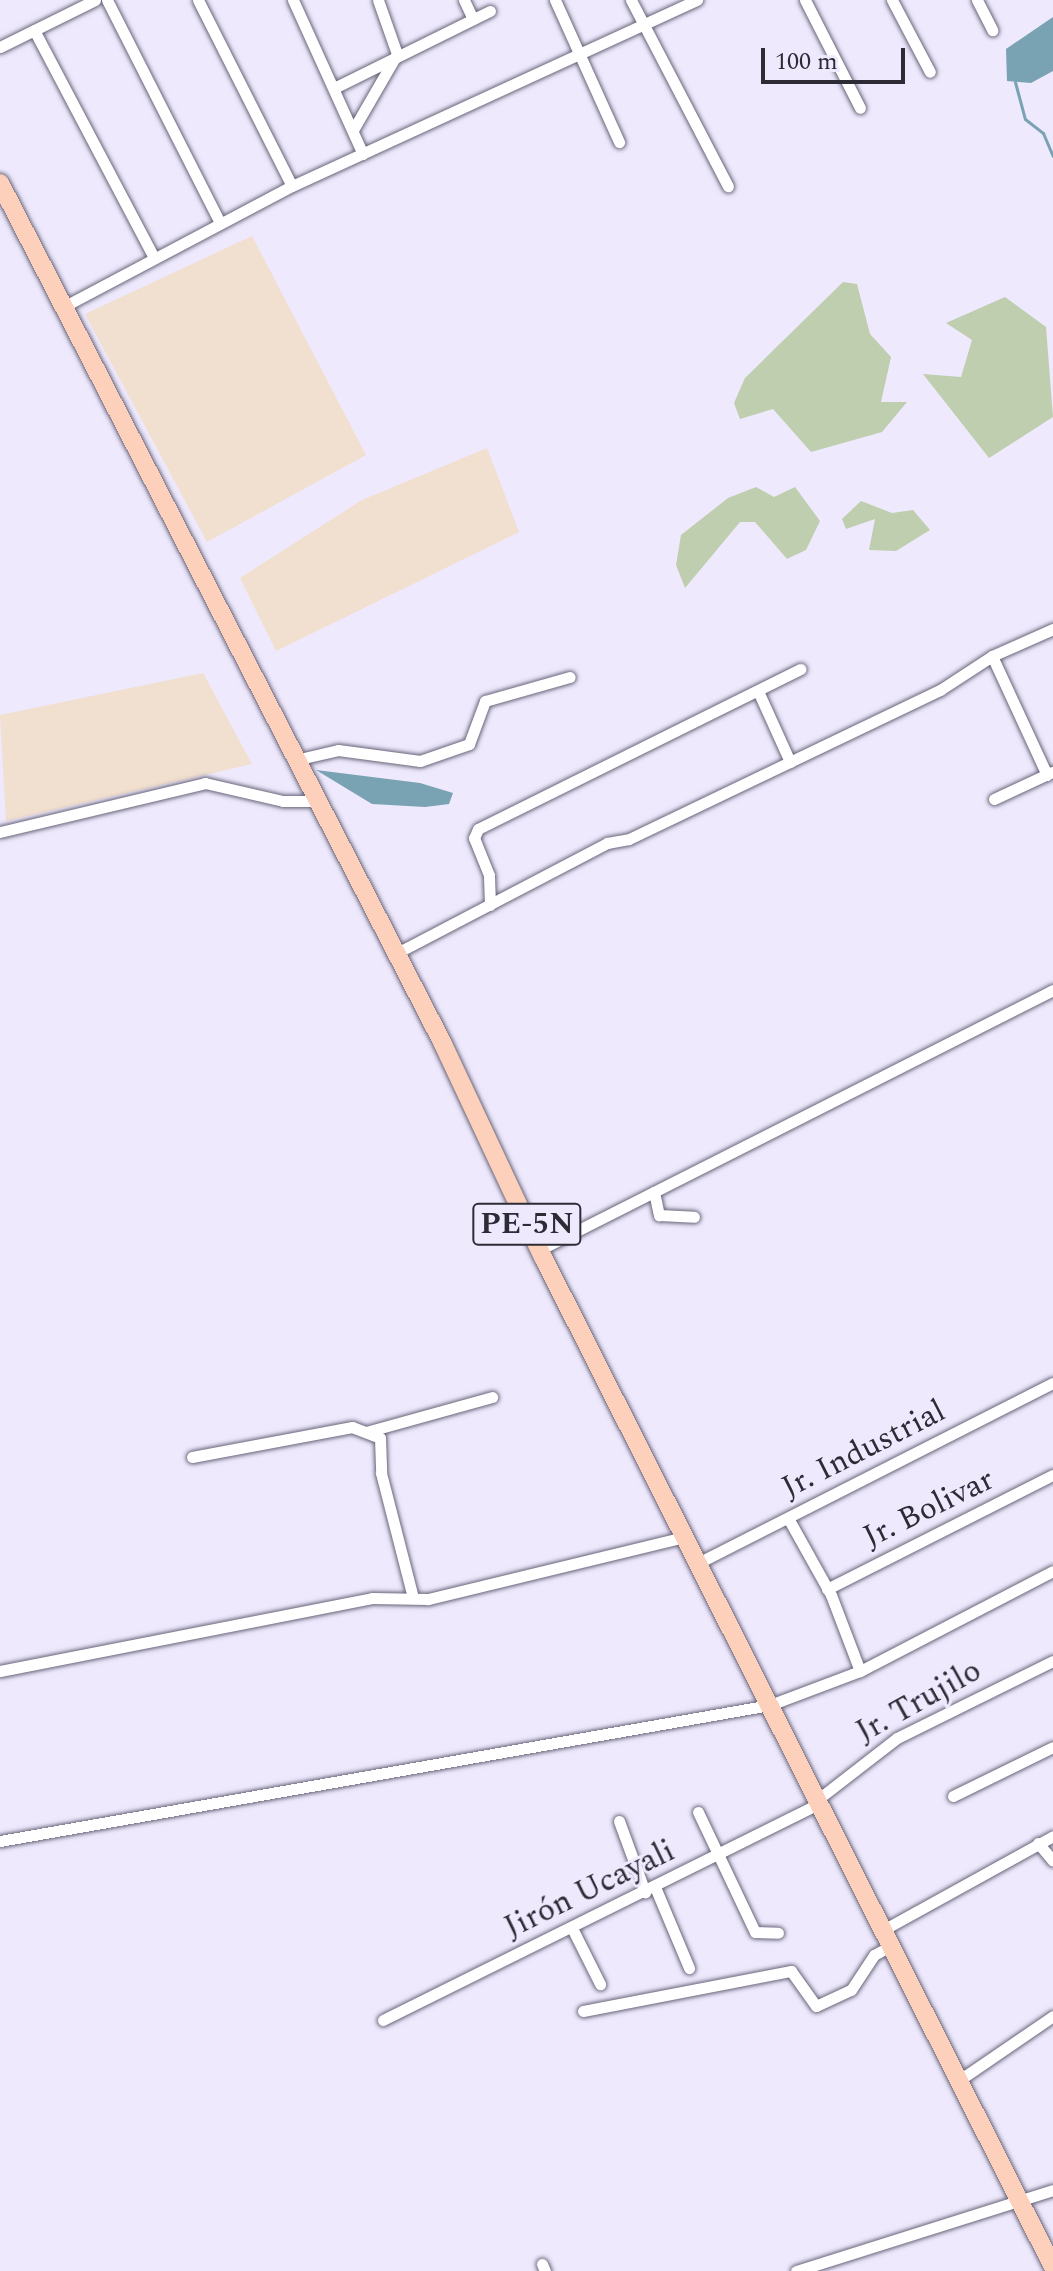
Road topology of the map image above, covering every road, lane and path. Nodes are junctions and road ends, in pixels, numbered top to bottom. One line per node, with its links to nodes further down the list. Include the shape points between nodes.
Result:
1 (95, 0): 16 (street)
2 (107, 0): 30 (street)
3 (293, 0): 22 (street)
4 (378, 0): 19 (street)
5 (464, 0): 14 (street)
6 (555, 0): 20 (street)
7 (631, 0): 15 (street)
8 (697, 0): 15 (street)
9 (805, 0): 23 (street)
10 (892, 0): 21 (street)
11 (977, 0): 17 (street)
12 (201, 1): 28 (street)
13 (490, 11): 14 (street)
14 (473, 19): 19 (street)
15 (645, 28): 20 (street); 29 (street)
16 (34, 30): 18 (street); 31 (street)
17 (992, 30)
18 (0, 47)
19 (397, 54): 22 (street); 24 (street)
20 (580, 60): 25 (street); 26 (street)
21 (930, 72)
22 (334, 88): 24 (street)
23 (860, 108)
24 (353, 130): 26 (street)
25 (619, 142)
26 (363, 154): 28 (street)
27 (0, 183): 32 (highway, PE-5N)
28 (292, 186): 30 (street)
29 (728, 186)
30 (219, 221): 31 (street)
31 (153, 256): 32 (street)
32 (63, 307): 38 (highway, PE-5N)
33 (1053, 629): 34 (street)
34 (992, 656): 39 (street, via 940,690); 40 (street)
35 (800, 669): 37 (street)
36 (570, 677): 38 (street, via 485,701 469,744 420,761 338,750)
37 (758, 691): 39 (street); 44 (street, via 478,829 474,838 489,875)
38 (295, 760): 42 (highway, PE-5N)
39 (790, 762): 44 (street, via 607,843)
40 (1050, 773): 41 (street)
41 (994, 799)
42 (314, 801): 43 (street, via 283,801 205,783); 45 (highway, PE-5N)
43 (0, 832)
44 (490, 905): 45 (street)
45 (392, 956): 49 (highway, PE-5N, via 455,1069)
46 (1053, 990): 47 (street)
47 (654, 1192): 48 (street, via 657,1216); 49 (street)
48 (694, 1217)
49 (539, 1250): 56 (highway, PE-5N)
50 (1053, 1383): 55 (street, Jr. Industrial)
51 (492, 1397): 52 (street)
52 (366, 1432): 53 (street, via 352,1427); 60 (street, via 380,1438 381,1473)
53 (192, 1457)
54 (1053, 1475): 59 (street, Jr. Bolivar)
55 (788, 1518): 57 (street, Jr. Industrial); 59 (street)
56 (684, 1537): 57 (highway, PE-5N); 60 (street)
57 (698, 1563): 64 (highway, PE-5N)
58 (1053, 1571): 63 (street)
59 (827, 1589): 63 (street)
60 (413, 1598): 62 (street, via 372,1598)
61 (1053, 1661): 67 (street, Jr. Trujilo, via 897,1738)
62 (0, 1671)
63 (860, 1671): 64 (street)
64 (770, 1705): 67 (highway, PE-5N); 71 (street)
65 (1053, 1747): 66 (street)
66 (953, 1796)
67 (818, 1802): 73 (street, Jirón Ucayali); 78 (highway, PE-5N)
68 (698, 1812): 73 (street)
69 (619, 1821): 75 (street)
70 (1053, 1836): 72 (street)
71 (0, 1841)
72 (1038, 1843): 74 (street); 78 (street)
73 (719, 1856): 75 (street, Jirón Ucayali); 77 (street, via 755,1932)
74 (1053, 1861)
75 (650, 1890): 76 (street, Jirón Ucayali); 79 (street)
76 (572, 1928): 80 (street); 83 (street, Jirón Ucayali)
77 (778, 1933)
78 (886, 1938): 81 (street, via 851,1990 816,2006 791,1971); 85 (highway, PE-5N)
79 (689, 1968)
80 (600, 1984)
81 (583, 2011)
82 (1049, 2018): 84 (street); 85 (street)
83 (383, 2020)
84 (1053, 2033)
85 (958, 2081): 87 (highway, PE-5N)
86 (1053, 2190): 87 (street)
87 (1022, 2204): 88 (highway, PE-5N); 89 (street)
88 (1053, 2267)
89 (796, 2271)

